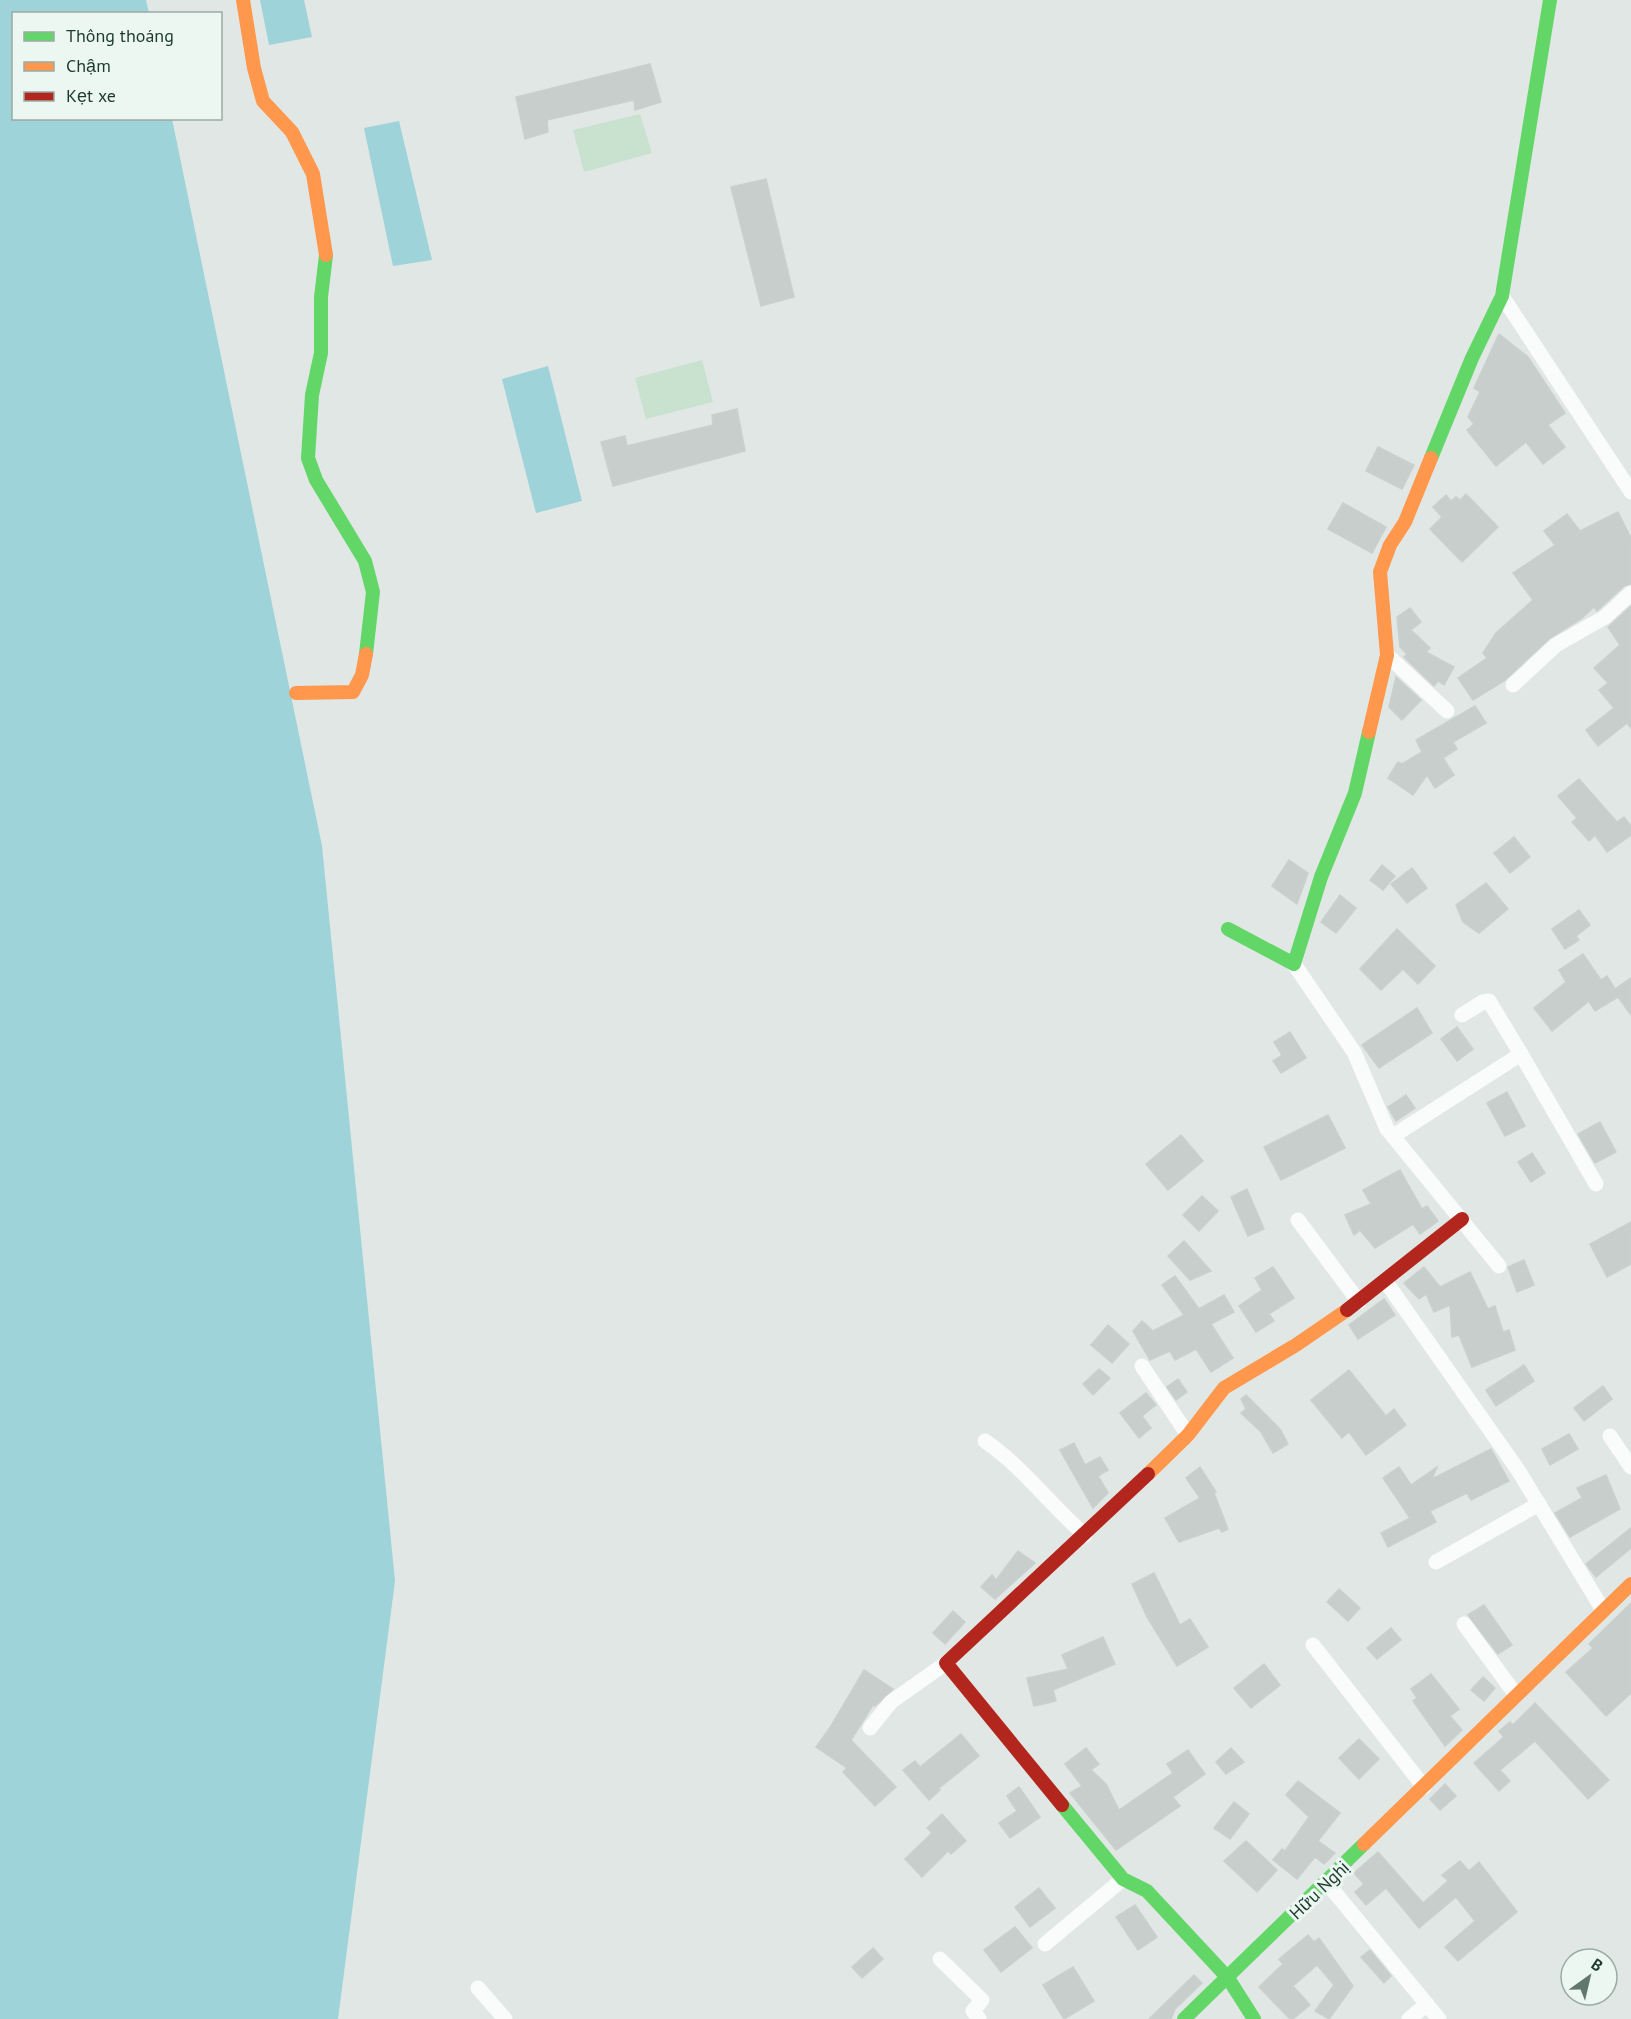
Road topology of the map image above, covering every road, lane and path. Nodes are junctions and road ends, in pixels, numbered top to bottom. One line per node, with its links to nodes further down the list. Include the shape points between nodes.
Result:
1 (243, 0): 8 (street, via 263,100 292,132 313,174 326,256 321,353 312,395 308,458 316,480 365,561 373,592 362,675 353,692)
2 (1550, 0): 3 (street)
3 (1502, 296): 4 (street); 6 (street, via 1380,572)
4 (1631, 492)
5 (1631, 593): 7 (street, via 1605,617 1556,645)
6 (1387, 655): 9 (street); 11 (street, via 1355,793)
7 (1513, 685)
8 (296, 693)
9 (1447, 711)
10 (1228, 929): 11 (street)
11 (1294, 964): 14 (street, via 1354,1052)
12 (1461, 1015): 13 (street, via 1489,1001)
13 (1521, 1054): 14 (street); 15 (street)
14 (1393, 1136): 16 (street)
15 (1596, 1184)
16 (1462, 1219): 18 (street); 19 (street)
17 (1299, 1220): 20 (street)
18 (1499, 1266)
19 (1386, 1282): 20 (street); 26 (street)
20 (1359, 1302): 22 (street, via 1296,1346 1224,1388)
21 (1142, 1366): 22 (street)
22 (1188, 1435): 27 (street)
23 (1610, 1436): 25 (street)
24 (985, 1441): 27 (street)
25 (1631, 1467)
26 (1539, 1504): 28 (street); 30 (street)
27 (1085, 1535): 33 (street)
28 (1436, 1562)
29 (1631, 1584): 30 (street, Hữu Nghị)
30 (1604, 1610): 34 (street, Hữu Nghị)
31 (1464, 1624): 34 (street)
32 (1313, 1645): 36 (street)
33 (946, 1663): 35 (street, via 891,1702); 37 (street)
34 (1516, 1695): 36 (street, Hữu Nghị)
35 (870, 1728)
36 (1424, 1787): 38 (street, Hữu Nghị)
37 (1123, 1879): 39 (street); 41 (street, via 1148,1891)
38 (1327, 1882): 41 (street, Hữu Nghị); 43 (street)
39 (1045, 1944)
40 (940, 1959): 45 (street, via 982,2000 973,2011)
41 (1228, 1978): 46 (street, Hữu Nghị); 47 (street)
42 (478, 1988): 44 (street)
43 (1427, 2004): 48 (street); 49 (street)
44 (505, 2019)
45 (979, 2019)
46 (1184, 2019)
47 (1254, 2019)
48 (1409, 2019)
49 (1439, 2019)

